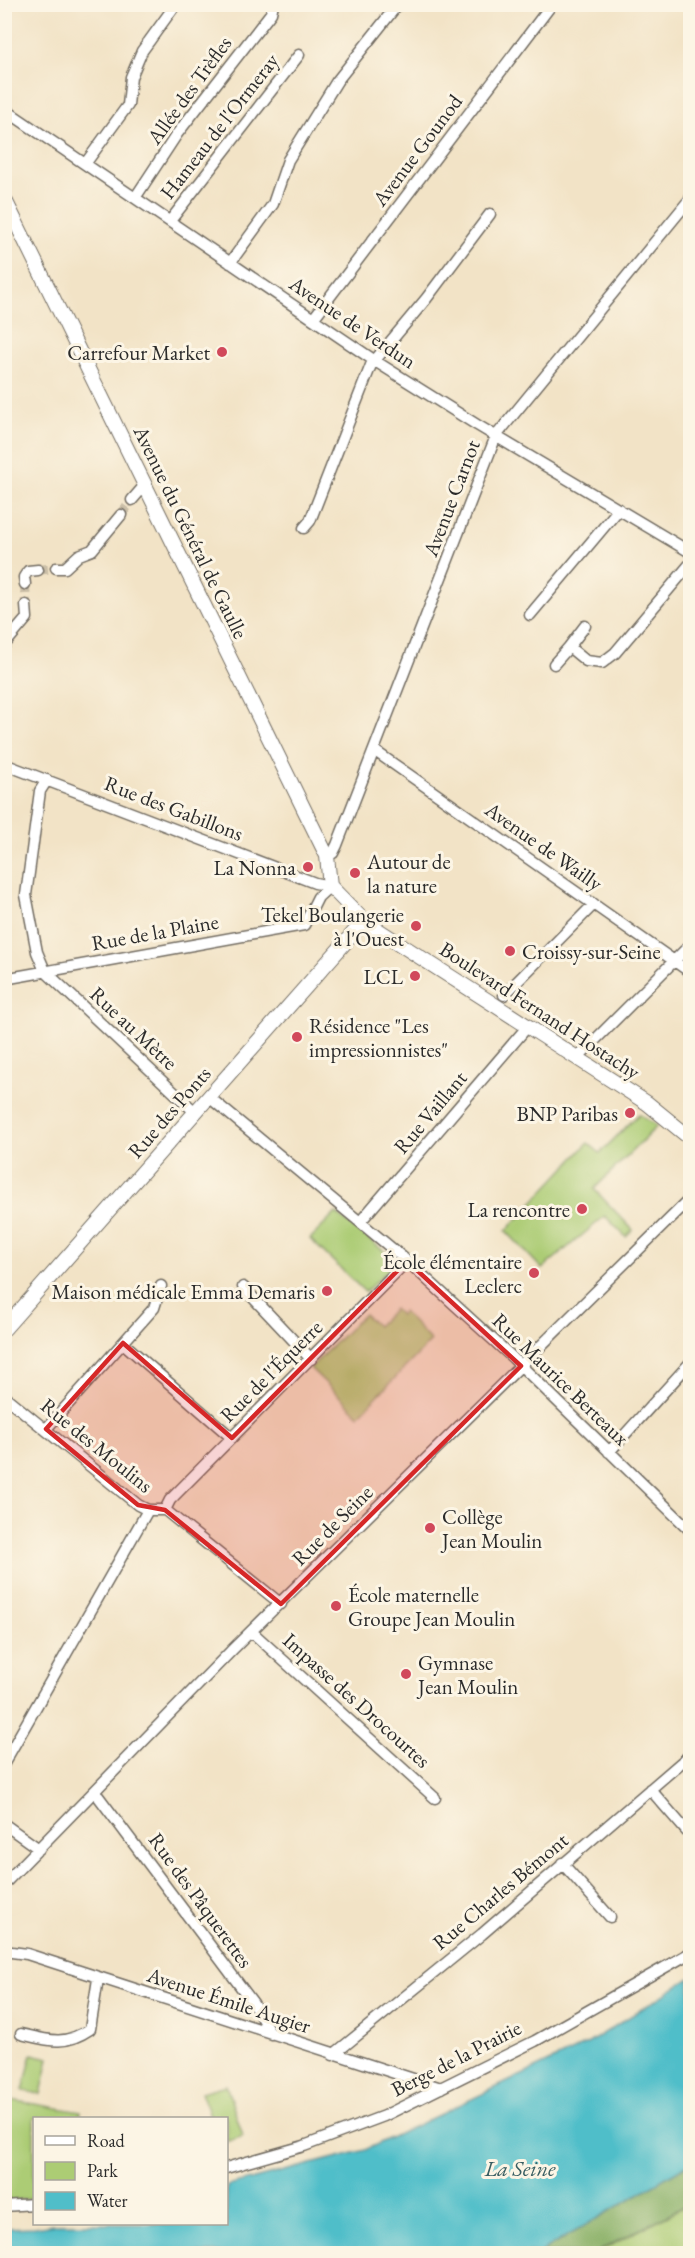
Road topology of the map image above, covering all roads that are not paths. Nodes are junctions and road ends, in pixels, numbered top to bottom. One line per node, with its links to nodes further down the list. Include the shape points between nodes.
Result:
1 (176, 4): 7 (street, via 142,51 131,77 128,105)
2 (273, 4): 9 (street, Allée des Trèfles, via 271,14 177,134)
3 (398, 4): 13 (street, via 337,81 288,160 273,204)
4 (552, 4): 14 (street, Avenue Gounod)
5 (299, 55): 12 (street, Hameau de l'Ormeray)
6 (4, 109): 7 (street, Avenue de Verdun)
7 (85, 164): 9 (street, Avenue de Verdun)
8 (4, 198): 17 (main road, Avenue du Général de Gaulle)
9 (135, 198): 12 (street, Avenue de Verdun)
10 (690, 199): 16 (street, Avenue Carnot)
11 (490, 214): 15 (street)
12 (170, 221): 13 (street, Avenue de Verdun)
13 (230, 263): 14 (street, Avenue de Verdun)
14 (313, 319): 15 (street, Avenue de Verdun)
15 (375, 361): 16 (street, Avenue de Verdun); 21 (street)
16 (496, 436): 19 (street, Avenue de Verdun); 33 (street, Avenue Carnot)
17 (145, 485): 18 (street); 36 (main road, Avenue du Général de Gaulle)
18 (132, 500)
19 (620, 509): 22 (street, Avenue de Verdun); 28 (street)
20 (121, 515): 24 (street, via 92,550 79,555 65,568)
21 (304, 528)
22 (690, 552)
23 (690, 564): 31 (street, via 615,653 602,663 586,661)
24 (56, 568)
25 (38, 570): 26 (street, via 28,571)
26 (25, 584)
27 (26, 604): 30 (street, via 27,618)
28 (530, 615)
29 (585, 626): 31 (street)
30 (4, 645)
31 (569, 647): 32 (street)
32 (554, 664)
33 (375, 751): 36 (street, Avenue Carnot, via 337,845); 38 (street, Avenue de Wailly)
34 (4, 764): 35 (street, Rue des Gabillons)
35 (47, 780): 37 (street, Rue des Gabillons); 42 (street, via 40,791 26,895 37,952)
36 (327, 856): 37 (main road, Avenue du Général de Gaulle)
37 (330, 886): 39 (main road, Boulevard Fernand Hostachy); 42 (street, Rue de la Plaine, via 318,897 304,925)
38 (594, 904): 41 (street, Avenue de Wailly); 45 (street)
39 (364, 921): 46 (main road, Boulevard Fernand Hostachy); 48 (main road, Rue des Ponts)
40 (690, 945): 41 (street)
41 (674, 960): 43 (street, Avenue de Wailly); 47 (street)
42 (45, 971): 44 (street, Rue de la Plaine); 49 (street, Rue au Mètre)
43 (690, 972)
44 (4, 979)
45 (504, 995)
46 (528, 1026): 47 (main road, Boulevard Fernand Hostachy); 52 (street, Rue Vaillant)
47 (577, 1058): 50 (main road, Boulevard Fernand Hostachy)
48 (210, 1097): 49 (main road, Rue des Ponts); 52 (street, Rue Maurice Berteaux)
49 (196, 1113): 56 (main road, Rue des Ponts)
50 (690, 1138)
51 (690, 1199): 60 (street, Rue de Seine)
52 (360, 1222): 53 (street, Rue Maurice Berteaux)
53 (407, 1261): 58 (street, Rue de l'Équerre); 60 (street, Rue Maurice Berteaux)
54 (161, 1286): 57 (street, via 154,1308)
55 (243, 1287): 58 (street)
56 (4, 1329)
57 (123, 1343): 62 (street); 63 (street)
58 (311, 1359): 63 (street, Rue de l'Équerre)
59 (690, 1363): 64 (street)
60 (521, 1366): 64 (street, Rue Maurice Berteaux); 68 (street, Rue de Seine)
61 (4, 1396): 62 (street, Rue des Moulins)
62 (46, 1429): 65 (street, Rue des Moulins)
63 (232, 1438): 66 (street, Rue de l'Équerre, via 170,1500)
64 (609, 1452): 67 (street, Rue Maurice Berteaux)
65 (148, 1510): 66 (street, Rue des Moulins); 71 (street)
66 (165, 1510): 68 (street, Rue des Moulins)
67 (690, 1530)
68 (281, 1604): 69 (street, Rue de Seine)
69 (252, 1632): 73 (street, Rue de Seine); 74 (street, Impasse des Drocourtes)
70 (690, 1755): 72 (street, Rue Charles Bémont)
71 (4, 1763)
72 (650, 1789): 76 (street); 78 (street, Rue Charles Bémont)
73 (96, 1792): 77 (street, Rue de Seine); 85 (street, Rue des Pâquerettes, via 253,2003)
74 (435, 1798)
75 (4, 1824): 77 (street)
76 (690, 1835)
77 (39, 1849): 79 (street, Rue de Seine)
78 (562, 1863): 80 (street); 86 (street, Rue Charles Bémont, via 482,1934)
79 (4, 1884)
80 (610, 1917)
81 (4, 1951): 83 (street, Avenue Émile Augier, via 27,1954)
82 (690, 1953): 87 (street, Berge de la Prairie, via 535,2041)
83 (98, 1979): 84 (street, via 90,2029 75,2040 51,2042); 85 (street, Avenue Émile Augier)
84 (21, 2034)
85 (271, 2034): 86 (street, Avenue Émile Augier)
86 (333, 2055): 87 (street, Avenue Émile Augier)
87 (441, 2088): 88 (street, Berge de la Prairie, via 384,2116 304,2146)
88 (228, 2167)
89 (33, 2204): 90 (street)
90 (4, 2206)

